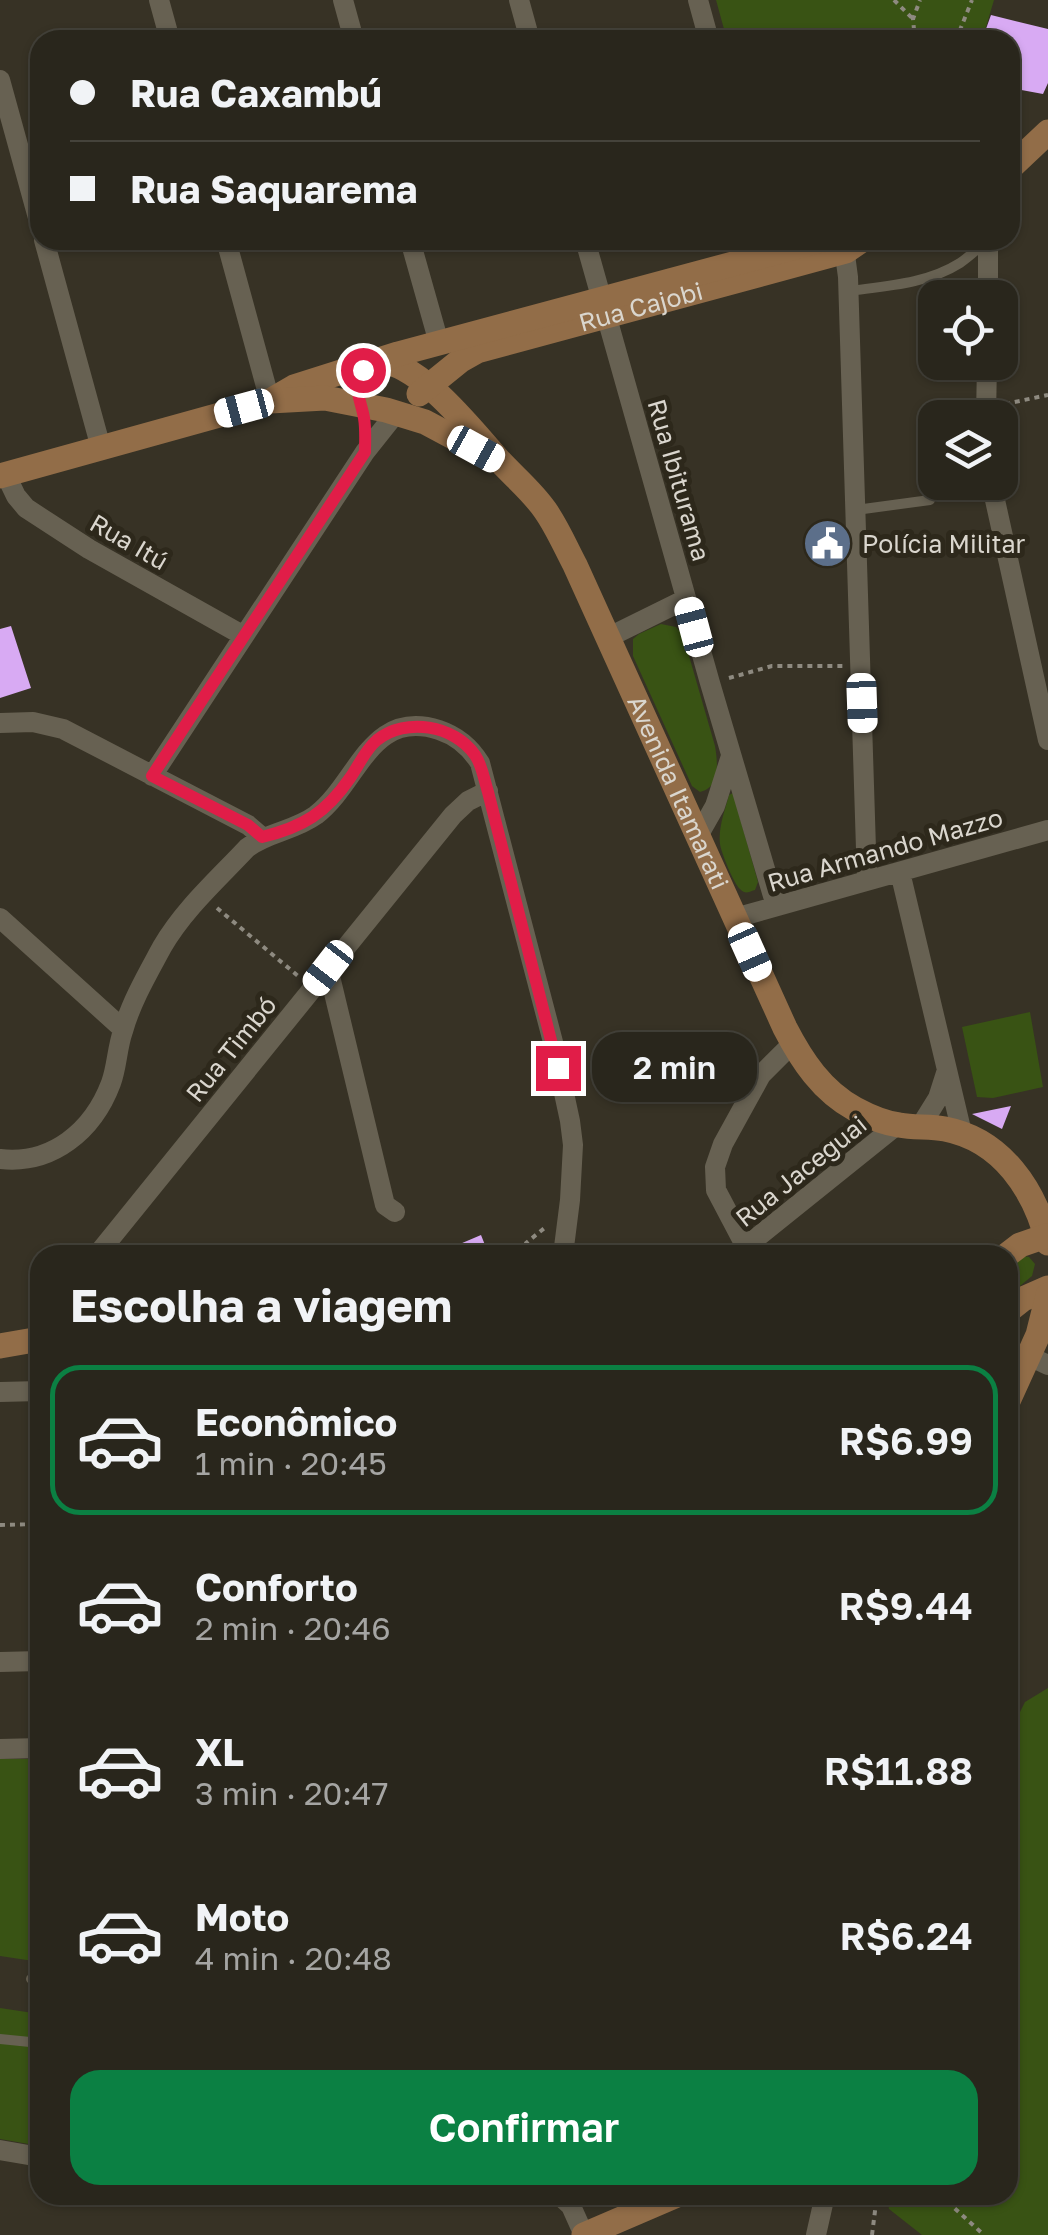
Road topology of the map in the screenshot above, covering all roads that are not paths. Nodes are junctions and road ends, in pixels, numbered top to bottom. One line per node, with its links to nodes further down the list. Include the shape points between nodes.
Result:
1 (159, 0): 5 (street)
2 (343, 0): 6 (street)
3 (519, 0): 7 (street)
4 (698, 0): 8 (street)
5 (167, 30)
6 (351, 30)
7 (527, 30)
8 (706, 30)
9 (0, 80): 12 (street)
10 (1047, 136): 11 (main road)
11 (1020, 159)
12 (30, 190)
13 (47, 250): 32 (street)
14 (229, 250): 29 (street)
15 (413, 250): 26 (street)
16 (588, 250): 25 (street, Rua Ibiturama)
17 (785, 250): 22 (main road, Rua Cajobi)
18 (812, 250): 22 (main road, Rua Cajobi)
19 (850, 250): 24 (street)
20 (976, 250): 24 (lane, via 933,275)
21 (988, 250): 23 (street)
22 (748, 260): 25 (main road, Rua Cajobi)
23 (988, 280)
24 (848, 291): 38 (street)
25 (604, 308): 26 (main road, Rua Cajobi); 28 (main road, Rua Cajobi, via 477,351); 39 (street, Rua Ibiturama)
26 (439, 343): 27 (main road, Rua Cajobi); 28 (main road, via 445,362)
27 (373, 363): 28 (main road, via 392,362); 29 (main road); 30 (main road, via 357,383)
28 (427, 377): 31 (main road, Rua Cajobi); 34 (main road, Avenida Itamarati)
29 (270, 401): 30 (main road); 32 (main road)
30 (361, 404): 31 (main road, Avenida Itamarati); 33 (street)
31 (396, 413): 33 (street); 34 (main road, Avenida Itamarati)
32 (101, 448): 35 (main road)
33 (365, 452): 40 (street)
34 (501, 463): 41 (main road, Avenida Itamarati, via 547,514)
35 (3, 475): 40 (street, Rua Itú, via 26,508)
36 (930, 500): 38 (lane)
37 (995, 500): 43 (street)
38 (856, 510): 51 (street)
39 (686, 599): 41 (street); 44 (street, Rua Ibiturama)
40 (244, 636): 45 (street)
41 (607, 638): 48 (main road, Avenida Itamarati)
42 (0, 722): 45 (street, via 63,728)
43 (1048, 740)
44 (732, 753): 48 (street); 52 (street, Rua Ibiturama)
45 (152, 776): 49 (street)
46 (488, 792): 49 (street, via 474,753 451,734 393,730 370,746 336,797 315,815); 55 (street, Rua Timbó, via 453,815); 65 (street, via 570,1121)
47 (1048, 830): 50 (street, Rua Armando Mazzo)
48 (698, 836): 54 (main road, Avenida Itamarati)
49 (262, 837): 56 (street, via 174,928)
50 (900, 872): 51 (street, Rua Armando Mazzo); 58 (street)
51 (867, 881): 52 (street, Rua Armando Mazzo)
52 (776, 906): 54 (street, Rua Armando Mazzo)
53 (0, 918): 56 (street)
54 (735, 918): 57 (main road, Avenida Itamarati)
55 (328, 968): 62 (street, via 385,1205); 64 (street, Rua Timbó)
56 (123, 1029): 61 (street, via 111,1082 92,1122 36,1159)
57 (793, 1043): 59 (main road, Avenida Itamarati, via 837,1097); 66 (street, via 762,1075 715,1167 716,1190)
58 (946, 1071): 59 (street, via 938,1098); 60 (street)
59 (908, 1126): 60 (main road, Avenida Itamarati); 67 (street, Rua Jaceguai)
60 (962, 1134): 63 (main road, Avenida Itamarati, via 1014,1169)
61 (0, 1160)
62 (395, 1212)
63 (1047, 1240): 68 (main road)
64 (105, 1245)
65 (564, 1245)
66 (739, 1245)
67 (749, 1245)
68 (1018, 1247)
69 (1048, 1292): 70 (main road); 73 (main road)
70 (1018, 1303)
71 (30, 1338): 72 (main road)
72 (0, 1346)
73 (1038, 1361): 74 (main road)
74 (1018, 1388)
75 (30, 1391): 76 (street)
76 (0, 1392)
77 (30, 1661): 78 (street)
78 (0, 1662)
79 (30, 1748): 80 (street)
80 (0, 1749)
81 (0, 2039): 82 (lane)
82 (30, 2042)
83 (0, 2150): 84 (street)
84 (30, 2155)
85 (570, 2205): 88 (street)
86 (654, 2205): 88 (main road)
87 (823, 2205): 89 (street)
88 (584, 2235)
89 (816, 2235)

